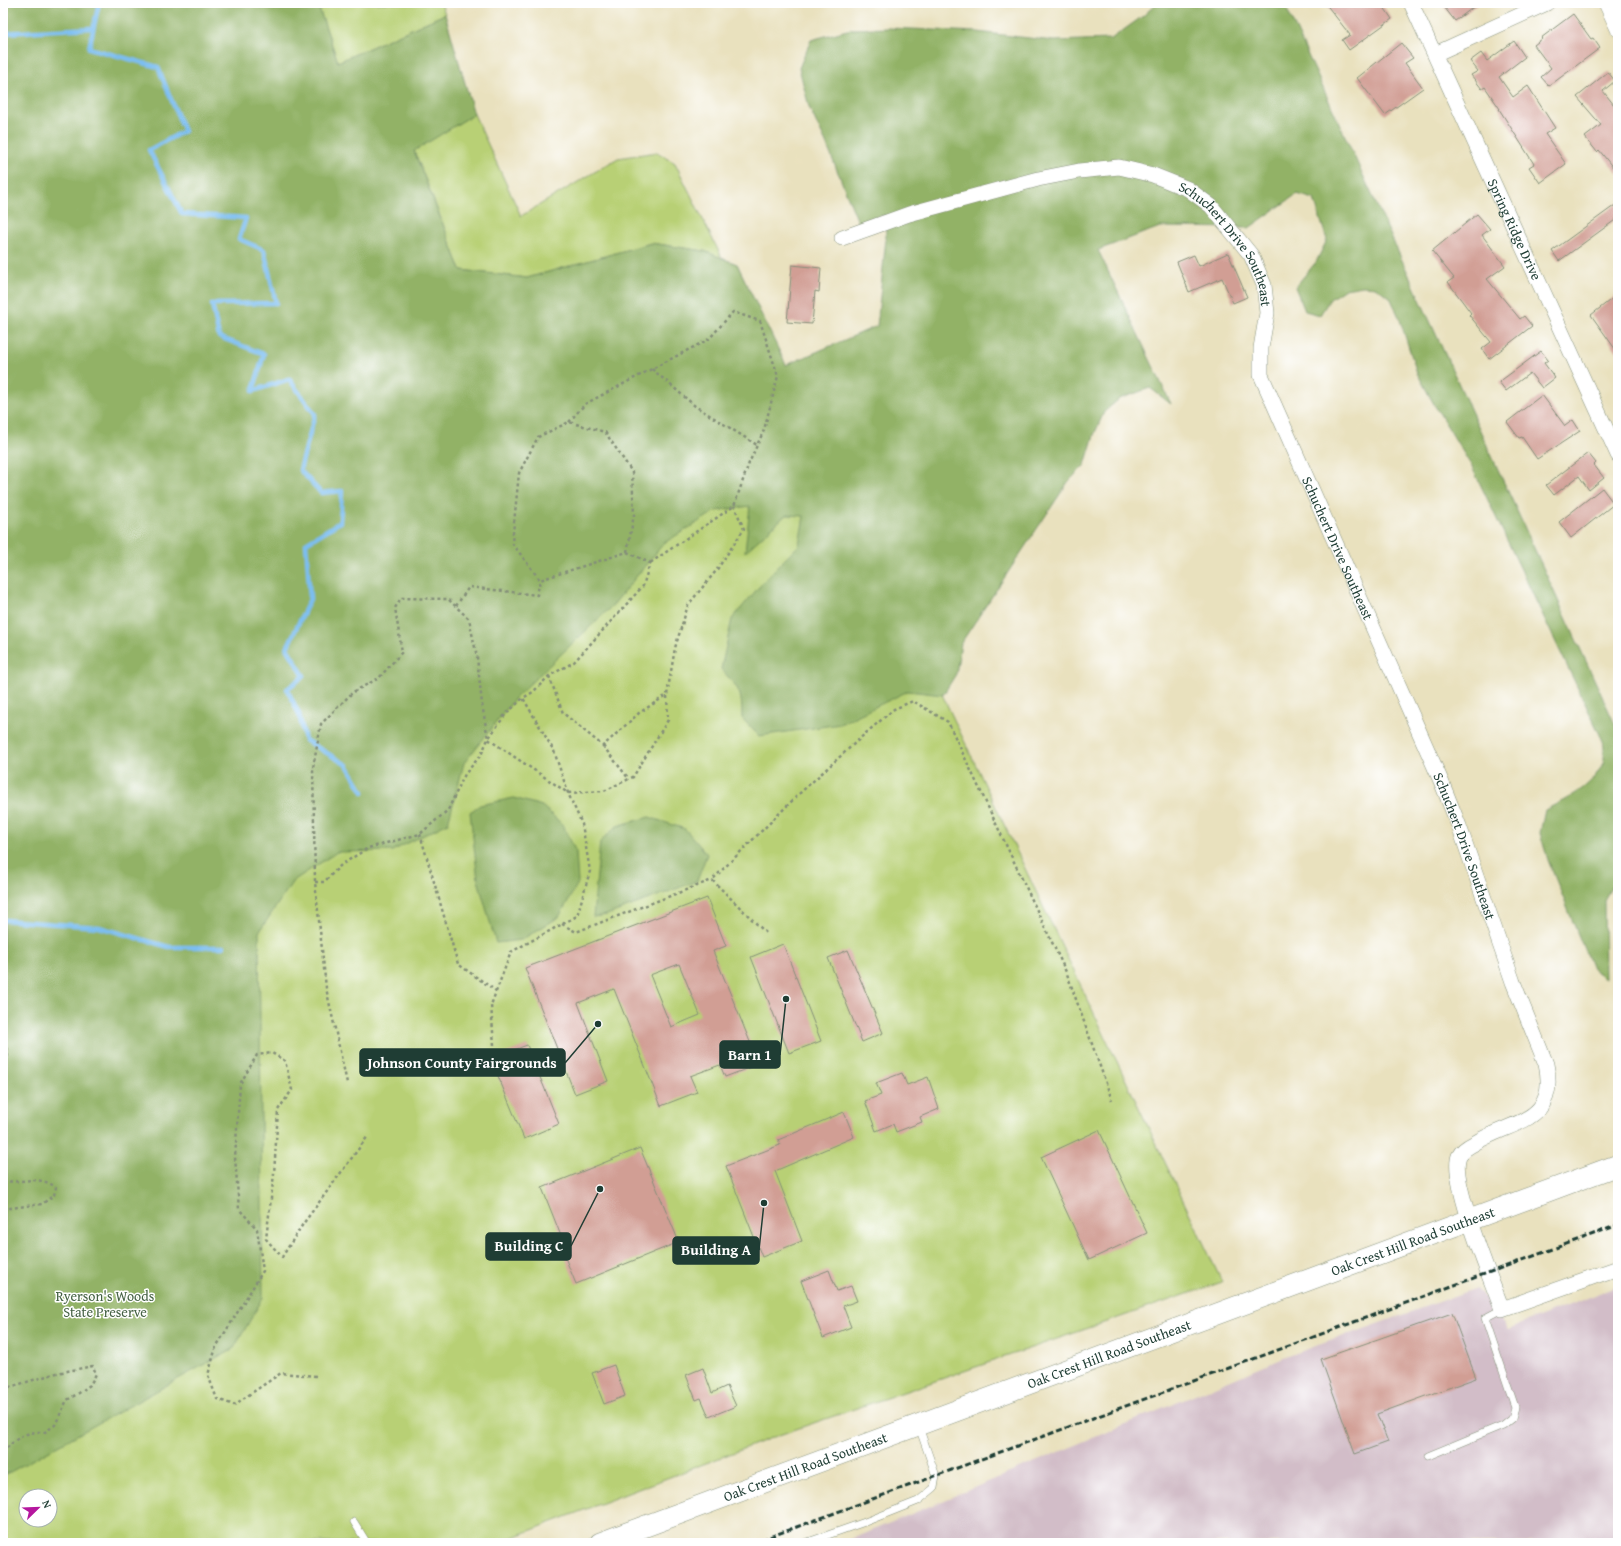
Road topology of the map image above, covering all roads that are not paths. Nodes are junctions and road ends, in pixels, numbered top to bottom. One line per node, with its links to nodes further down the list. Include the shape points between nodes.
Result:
1 (1411, 3): 5 (street, Spring Ridge Drive)
2 (1547, 3): 5 (street)
3 (1606, 3): 4 (street)
4 (1618, 30)
5 (1435, 54): 7 (street, Spring Ridge Drive)
6 (842, 238): 9 (street, Schuchert Drive Southeast, via 909,214 1038,179 1119,167 1153,175 1188,189 1211,206 1251,255 1264,285 1267,313 1261,348 1261,375 1441,782 1459,826 1513,982 1546,1064 1548,1089 1541,1107 1521,1122 1488,1135 1467,1147 1459,1157 1457,1174)
7 (1618, 455)
8 (1618, 1165): 9 (main road, Oak Crest Hill Road Southeast)
9 (1470, 1221): 11 (street, Schuchert Drive Southeast); 12 (main road, Oak Crest Hill Road Southeast)
10 (1618, 1268): 11 (street)
11 (1502, 1309): 13 (lane, via 1485,1318 1515,1407 1512,1418 1503,1425)
12 (918, 1425): 16 (main road, Oak Crest Hill Road Southeast); 17 (lane, via 936,1476 934,1488 918,1501)
13 (1428, 1456)
14 (354, 1522): 15 (lane)
15 (367, 1543)
16 (600, 1543)
17 (805, 1543)

